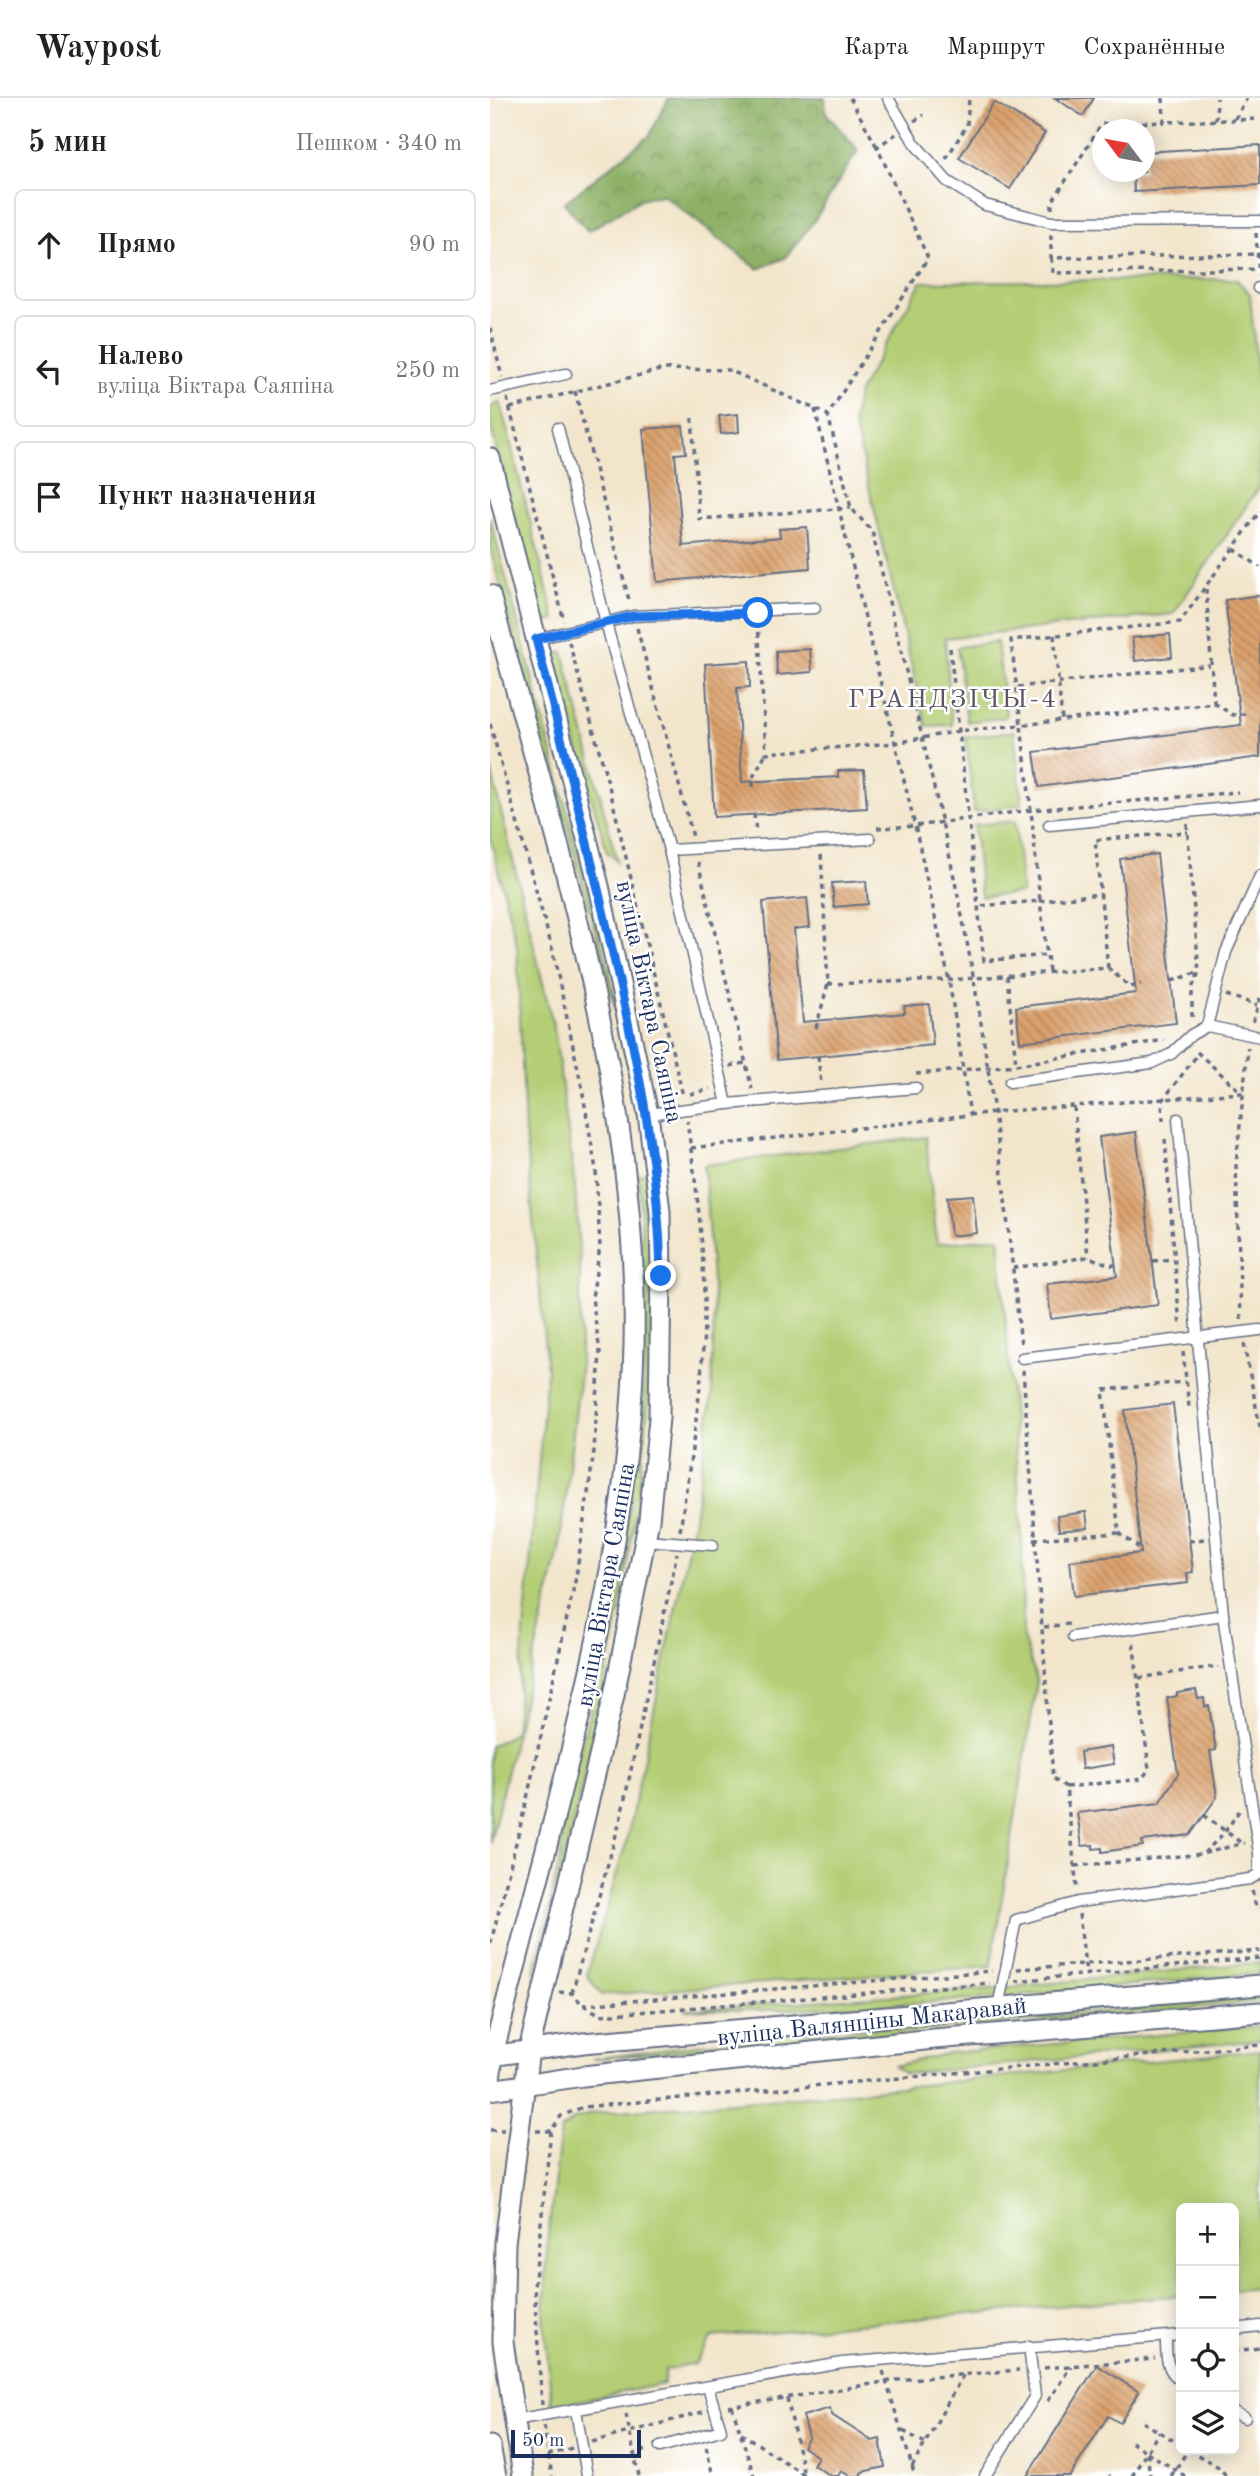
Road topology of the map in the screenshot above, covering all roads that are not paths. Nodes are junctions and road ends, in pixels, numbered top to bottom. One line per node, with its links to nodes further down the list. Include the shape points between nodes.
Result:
1 (888, 98): 2 (lane, via 947,181 985,205 1051,222)
2 (1260, 221)
3 (566, 374): 4 (lane)
4 (490, 391)
5 (558, 428): 9 (lane)
6 (490, 458): 10 (street, вуліца Віктара Саяпіна)
7 (490, 595): 22 (street, вуліца Віктара Саяпіна, via 568,889)
8 (815, 608): 9 (lane, via 633,616)
9 (606, 623): 10 (lane); 14 (lane)
10 (536, 639): 21 (street, вуліца Віктара Саяпіна, via 599,886)
11 (1260, 805): 12 (lane)
12 (1049, 825)
13 (870, 839): 14 (lane)
14 (669, 850): 20 (lane)
15 (1260, 876): 16 (lane, via 1226,952)
16 (1207, 1027): 17 (lane); 18 (lane, via 1152,1063)
17 (1255, 1036)
18 (1010, 1082)
19 (916, 1088): 20 (lane)
20 (727, 1104): 21 (lane)
21 (648, 1114): 22 (street); 27 (street, вуліца Віктара Саяпіна, via 660,1211 661,1339 659,1418)
22 (618, 1117): 35 (street, вуліца Віктара Саяпіна, via 631,1225 634,1343 615,1537 587,1678)
23 (1178, 1119): 25 (lane)
24 (1260, 1330): 25 (lane)
25 (1196, 1339): 26 (lane); 29 (lane)
26 (1022, 1358)
27 (645, 1540): 28 (lane); 34 (street, вуліца Віктара Саяпіна, via 614,1695)
28 (713, 1545)
29 (1223, 1615): 30 (lane); 32 (lane, via 1259,1874 1250,1879 1078,1902 1016,1920)
30 (1073, 1637)
31 (1260, 1984): 32 (street, вуліца Валянціны Макаравай)
32 (998, 2007): 34 (street, вуліца Валянціны Макаравай)
33 (1260, 2012): 37 (street, вуліца Валянціны Макаравай, via 934,2039)
34 (529, 2050): 35 (street, вуліца Валянціны Макаравай); 37 (street, вуліца Віктара Саяпіна)
35 (491, 2055): 36 (street, вуліца Віктара Саяпіна)
36 (490, 2080)
37 (526, 2084): 38 (street, вуліца Валянціны Макаравай); 49 (street, вуліца Віктара Саяпіна, via 505,2243 503,2342)
38 (490, 2090)
39 (1260, 2326): 40 (lane)
40 (1239, 2328)
41 (1176, 2336): 42 (lane)
42 (1166, 2337): 43 (lane); 44 (lane, via 1166,2358)
43 (1029, 2346): 45 (lane, via 842,2364); 55 (lane, via 1035,2396)
44 (1176, 2377)
45 (708, 2387): 46 (lane); 51 (lane, via 721,2430)
46 (576, 2410): 49 (lane); 54 (lane)
47 (1239, 2415): 48 (lane)
48 (1245, 2418)
49 (514, 2420): 53 (street, вуліца Віктара Саяпіна)
50 (490, 2446): 52 (street)
51 (660, 2447)
52 (496, 2476)
53 (523, 2476)
54 (587, 2476)
55 (985, 2476)

